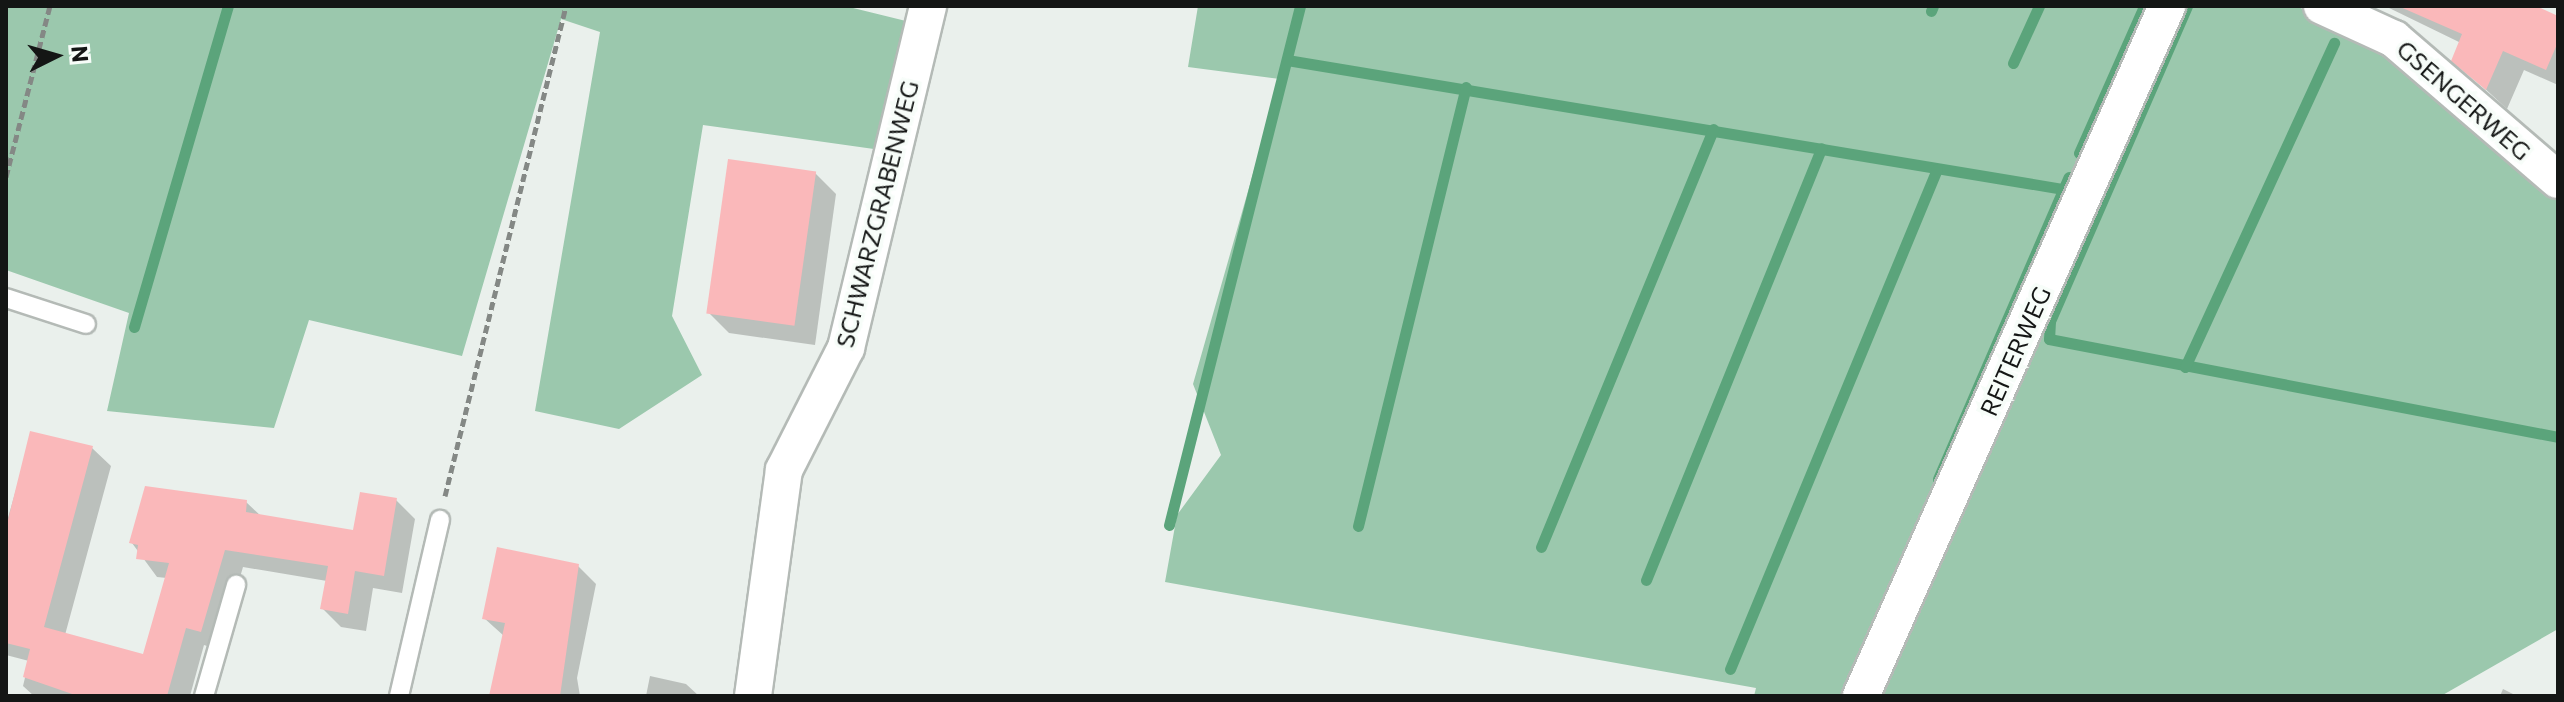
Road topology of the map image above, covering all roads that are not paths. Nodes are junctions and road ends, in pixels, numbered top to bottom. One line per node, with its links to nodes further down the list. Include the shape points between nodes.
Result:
1 (928, 6): 11 (street, SCHWARZGRABENWEG, via 846,348 784,470)
2 (2167, 6): 12 (street, REITERWEG)
3 (2322, 6): 4 (street, GSENGERWEG, via 2394,39)
4 (2558, 180)
5 (6, 298): 6 (lane)
6 (86, 324)
7 (440, 520): 10 (lane)
8 (236, 585): 9 (lane)
9 (204, 696)
10 (399, 696)
11 (753, 696)
12 (1861, 696)

